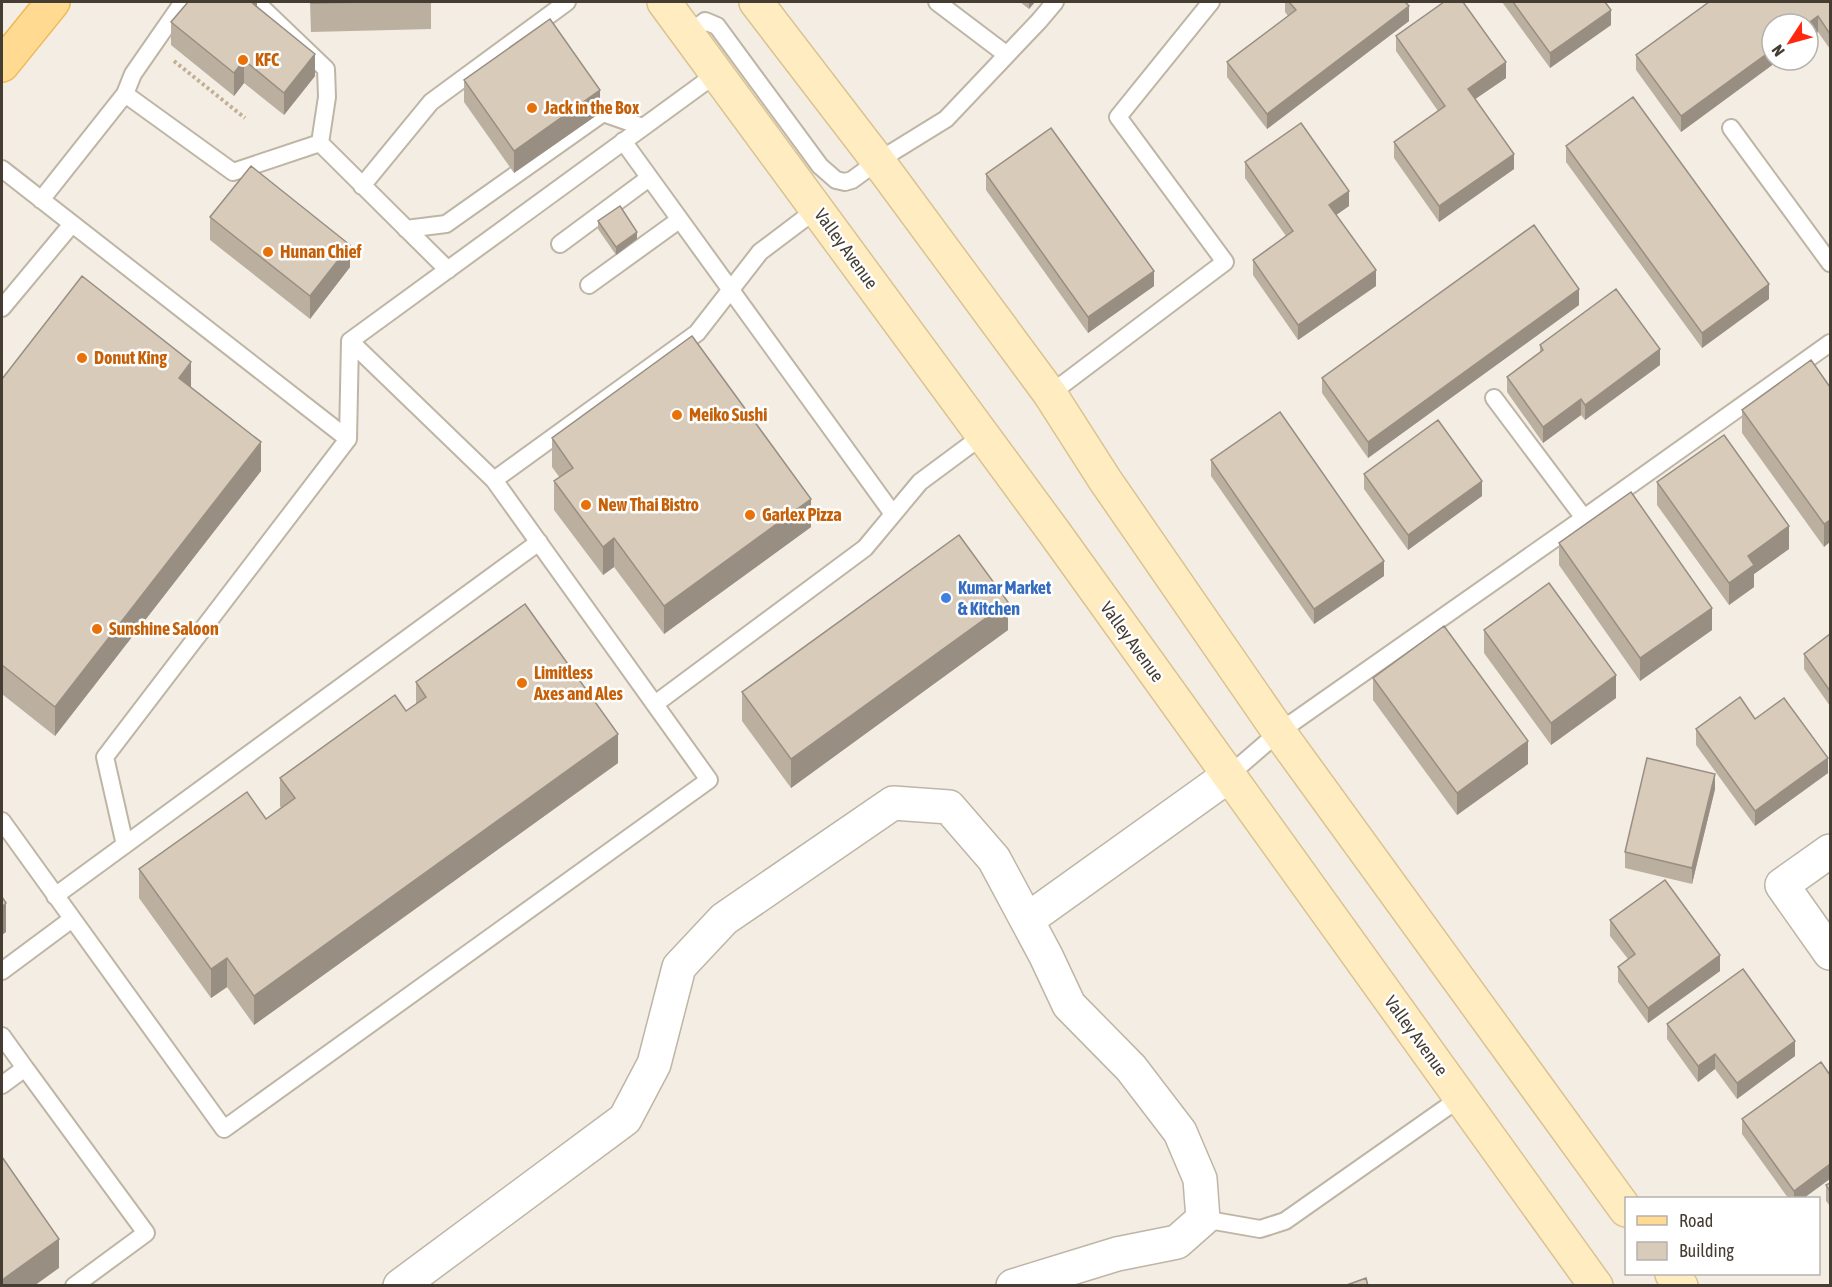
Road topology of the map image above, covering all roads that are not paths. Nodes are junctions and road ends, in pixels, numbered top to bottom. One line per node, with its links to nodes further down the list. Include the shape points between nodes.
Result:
1 (53, 2): 12 (main road)
2 (183, 2): 14 (lane, via 133,74)
3 (256, 2): 18 (lane, via 326,69 327,97)
4 (567, 2): 22 (lane, via 431,102)
5 (663, 2): 10 (main road, Valley Avenue)
6 (756, 2): 19 (main road)
7 (937, 2): 11 (lane)
8 (1055, 2): 11 (lane)
9 (1210, 2): 36 (lane, via 1118,117 1225,262)
10 (688, 35): 13 (main road, Valley Avenue); 19 (lane, via 705,21 717,26 820,166 836,180 852,180)
11 (1007, 55): 19 (lane, via 946,119)
12 (2, 65)
13 (716, 74): 15 (lane); 24 (main road, Valley Avenue)
14 (125, 94): 18 (lane, via 233,172); 23 (lane)
15 (643, 127): 17 (lane); 27 (lane, via 603,113 446,224)
16 (1731, 128): 29 (lane)
17 (623, 141): 21 (lane); 30 (lane)
18 (320, 143): 22 (lane)
19 (878, 161): 36 (main road)
20 (2, 170): 23 (lane)
21 (649, 178): 25 (lane); 28 (lane)
22 (362, 186): 27 (lane)
23 (41, 200): 26 (lane)
24 (817, 209): 32 (lane, via 760,252); 38 (main road, Valley Avenue)
25 (679, 220): 31 (lane); 32 (lane)
26 (72, 224): 33 (lane); 39 (lane)
27 (406, 229): 30 (lane)
28 (560, 244)
29 (1830, 263)
30 (448, 270): 34 (lane)
31 (589, 285)
32 (730, 290): 40 (lane, via 696,333); 41 (lane)
33 (2, 308)
34 (350, 341): 39 (lane); 40 (lane)
35 (1830, 343): 42 (lane)
36 (1050, 394): 45 (main road)
37 (1494, 398): 42 (lane)
38 (982, 436): 41 (lane, via 920,482); 46 (main road, Valley Avenue)
39 (348, 439): 48 (lane, via 105,757)
40 (494, 480): 43 (lane)
41 (893, 514): 44 (lane, via 865,548)
42 (1584, 519): 45 (lane)
43 (539, 542): 44 (lane); 48 (lane)
44 (655, 704): 51 (lane, via 709,780 224,1129)
45 (1279, 732): 46 (lane); 59 (main road)
46 (1228, 777): 52 (street); 58 (main road, Valley Avenue)
47 (2, 822): 50 (lane)
48 (125, 845): 50 (lane)
49 (1830, 850): 53 (street, via 1782,885)
50 (55, 896): 51 (lane)
51 (72, 919): 54 (lane)
52 (1027, 920): 60 (street, via 1069,1005 1131,1068 1180,1132 1200,1179); 62 (street, via 994,859 949,807 893,803 724,919 679,967 654,1064 625,1119)
53 (1830, 953)
54 (2, 971)
55 (2, 1036): 56 (lane)
56 (25, 1068): 57 (lane); 61 (lane, via 146,1233)
57 (2, 1085)
58 (1460, 1098): 60 (lane, via 1285,1221 1260,1229); 64 (main road, Valley Avenue)
59 (1625, 1209)
60 (1203, 1219): 63 (street, via 1177,1242 1117,1254)
61 (74, 1286)
62 (400, 1286)
63 (1013, 1286)
64 (1596, 1286)

